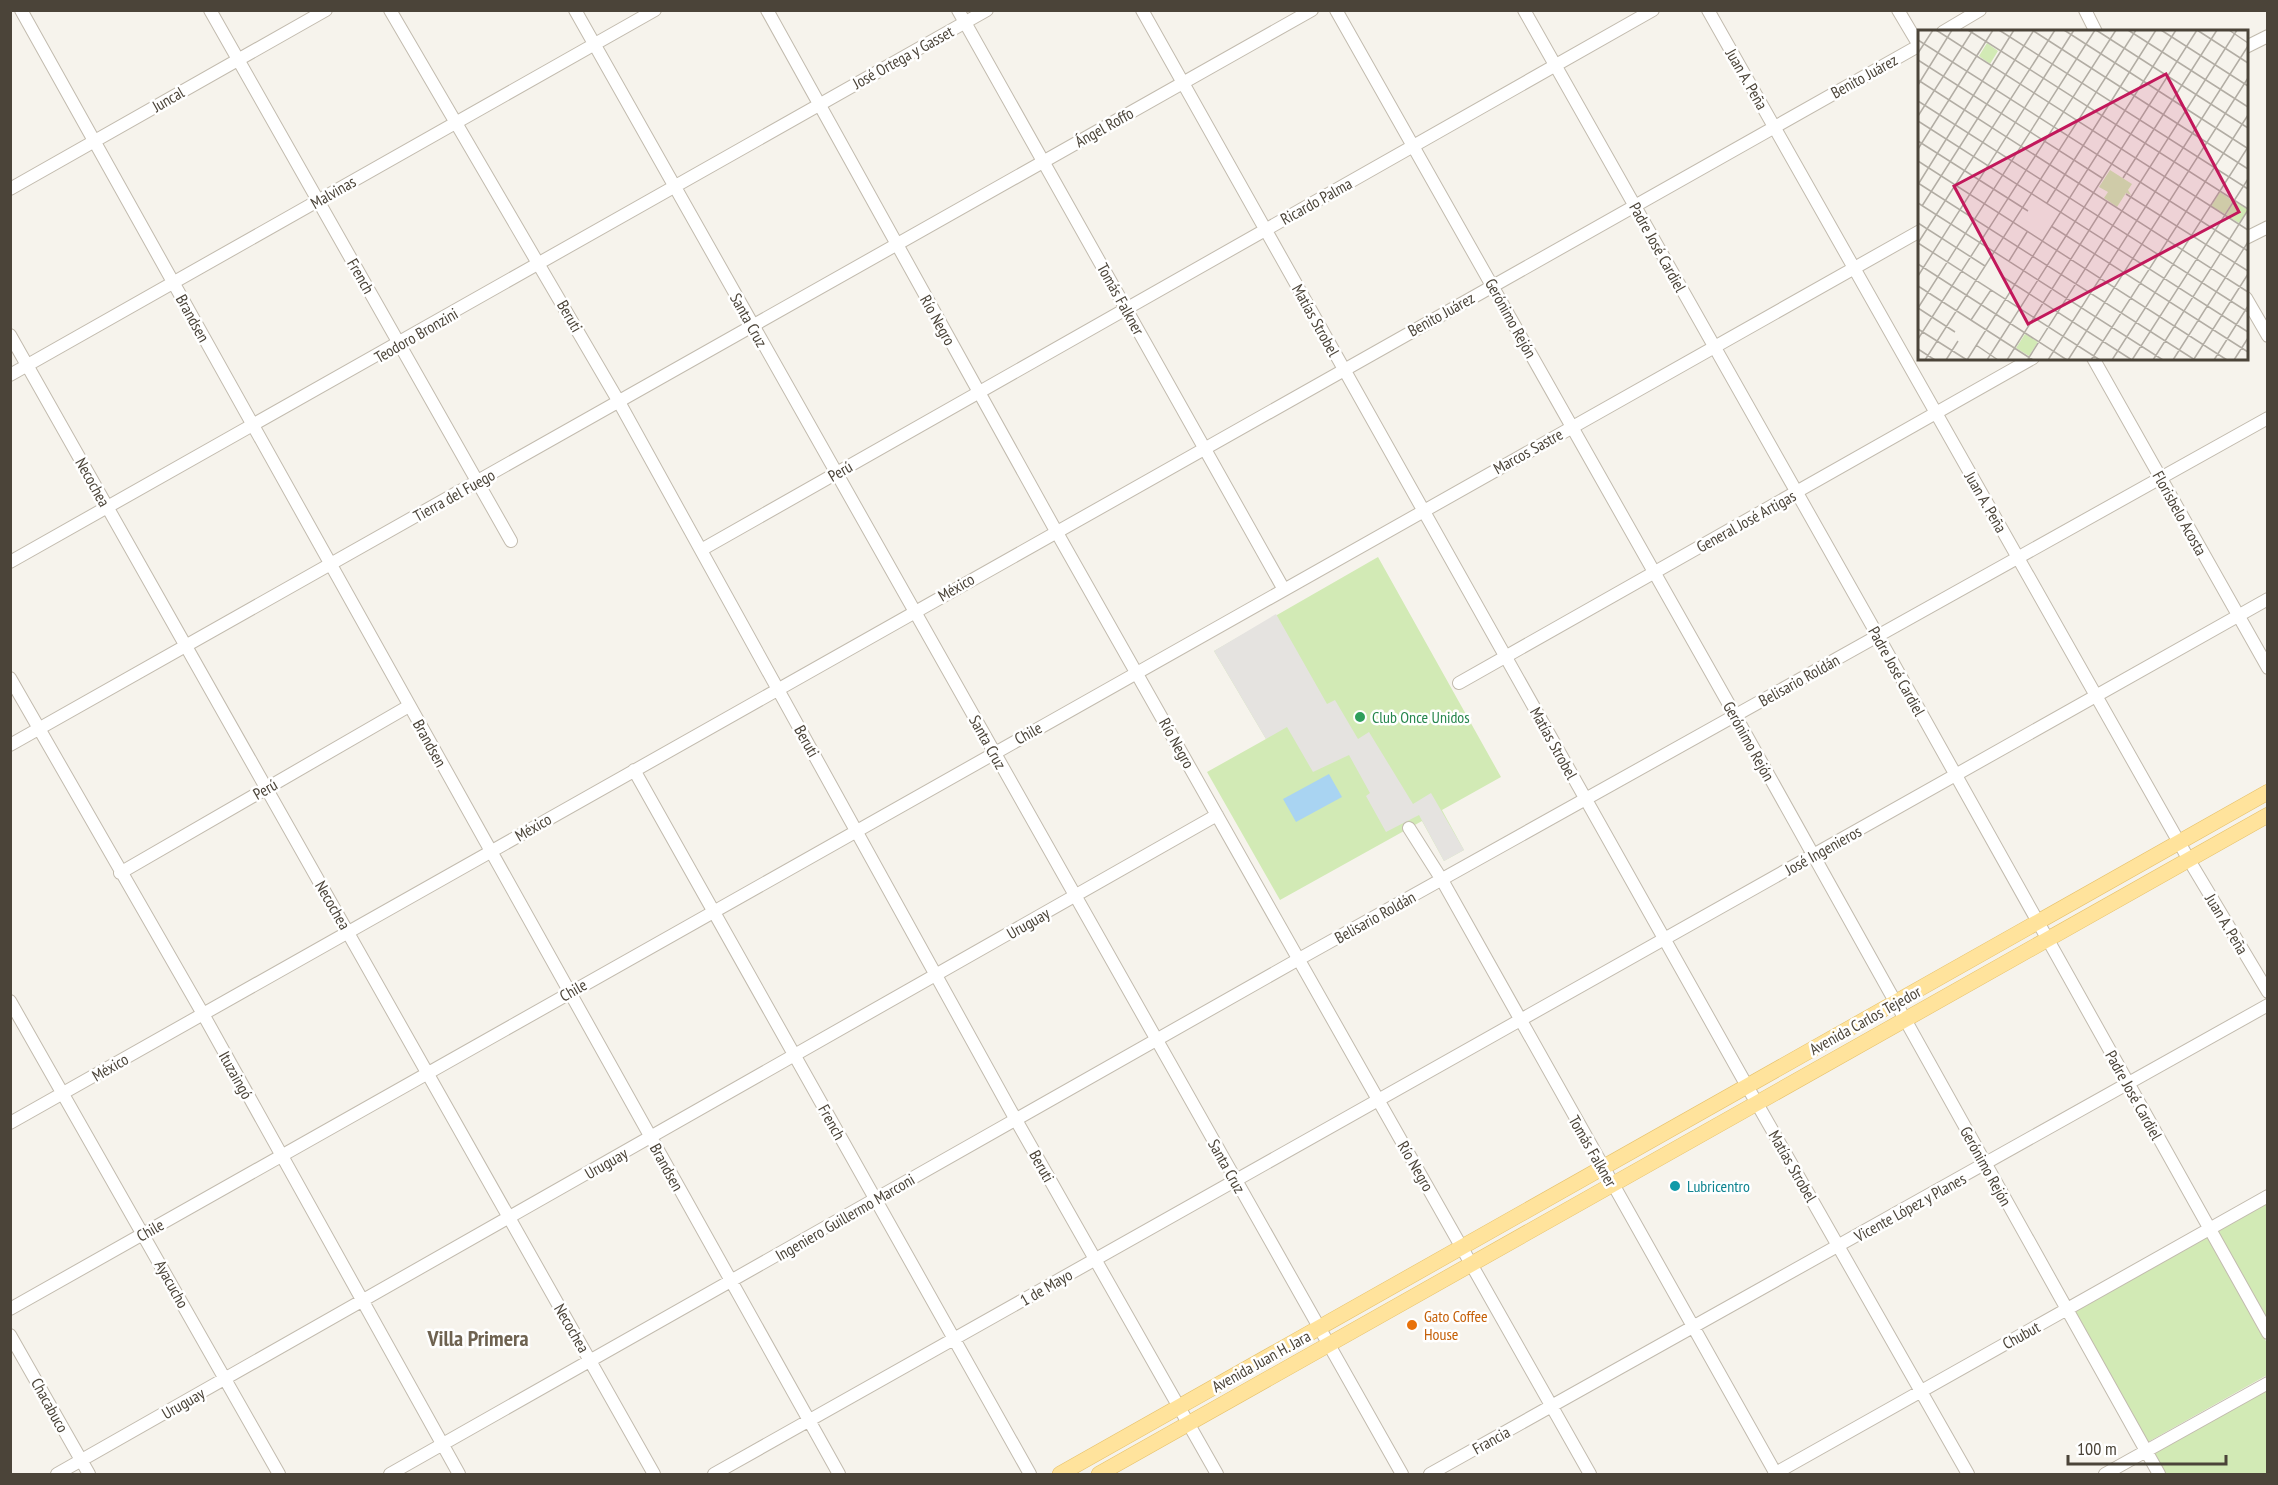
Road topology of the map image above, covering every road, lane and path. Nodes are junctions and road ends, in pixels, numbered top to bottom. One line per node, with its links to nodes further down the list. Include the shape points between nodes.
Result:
1 (21, 10): 33 (street, Brandsen)
2 (210, 10): 27 (street, French)
3 (326, 10): 27 (street, Juncal)
4 (390, 10): 31 (street, Beruti)
5 (575, 10): 24 (street, Santa Cruz)
6 (655, 10): 24 (street, Malvinas)
7 (766, 10): 30 (street, Río Negro)
8 (958, 10): 19 (street, Tomás Falkner)
9 (987, 10): 19 (street, José Ortega y Gasset)
10 (1142, 10): 29 (street, Matías Strobel)
11 (1312, 10): 29 (street, Ángel Roffo)
12 (1336, 10): 34 (street, Gerónimo Rejón)
13 (1524, 10): 28 (street, Padre José Cardiel)
14 (1653, 10): 28 (street, Ricardo Palma)
15 (1708, 10): 32 (street, Juan A. Peña)
16 (1898, 10): 23 (street)
17 (1980, 10): 20 (street)
18 (2085, 10): 21 (street)
19 (965, 23): 30 (street, José Ortega y Gasset); 35 (street, Tomás Falkner)
20 (1946, 30)
21 (2096, 30)
22 (2268, 36): 25 (street)
23 (1918, 44)
24 (594, 45): 31 (street, Malvinas); 36 (street, Santa Cruz)
25 (2248, 46)
26 (1918, 47): 32 (street, Benito Juárez)
27 (238, 59): 33 (street, Juncal); 38 (street, French)
28 (1555, 66): 34 (street, Ricardo Palma); 39 (street, Padre José Cardiel)
29 (1183, 83): 35 (street, Ángel Roffo); 41 (street, Matías Strobel)
30 (819, 104): 36 (street, Teodoro Bronzini); 44 (street, Río Negro)
31 (455, 123): 38 (street, Malvinas); 45 (street, Beruti)
32 (1774, 127): 39 (street, Benito Juárez); 46 (street, Juan A. Peña)
33 (94, 141): 37 (street, Juncal); 47 (street, Brandsen)
34 (1412, 147): 41 (street, Ricardo Palma); 48 (street, Gerónimo Rejón)
35 (1043, 162): 44 (street, Ángel Roffo); 50 (street, Tomás Falkner)
36 (675, 188): 45 (street, Teodoro Bronzini); 51 (street, Santa Cruz)
37 (10, 189)
38 (318, 201): 47 (street, Malvinas); 54 (street, French)
39 (1635, 205): 48 (street, Benito Juárez); 55 (street, Padre José Cardiel)
40 (2268, 227): 43 (street)
41 (1265, 230): 50 (street, Ricardo Palma); 59 (street, Matías Strobel)
42 (1918, 232): 46 (street, Marcos Sastre)
43 (2248, 237)
44 (897, 244): 51 (street, Tierra del Fuego); 61 (street, Río Negro)
45 (540, 264): 54 (street, Teodoro Bronzini); 62 (street, Beruti)
46 (1854, 268): 55 (street, Marcos Sastre); 63 (street, Juan A. Peña)
47 (173, 283): 58 (street, Malvinas); 65 (street, Brandsen)
48 (1493, 285): 59 (street, Benito Juárez); 66 (street, Gerónimo Rejón)
49 (2248, 300): 53 (street)
50 (1126, 309): 61 (street, Ricardo Palma); 67 (street, Tomás Falkner)
51 (753, 327): 62 (street, Tierra del Fuego); 68 (street, Santa Cruz)
52 (10, 335): 58 (street, Necochea)
53 (2268, 336)
54 (400, 345): 65 (street, Teodoro Bronzini); 70 (street, French)
55 (1713, 347): 66 (street, Marcos Sastre); 71 (street, Padre José Cardiel)
56 (2029, 360): 63 (street, General José Artigas)
57 (2094, 360): 69 (street, Florisbelo Acosta)
58 (27, 365): 60 (street, Malvinas); 72 (street, Necochea)
59 (1343, 369): 67 (street, Benito Juárez); 73 (street, Matías Strobel)
60 (10, 375)
61 (978, 392): 68 (street, Perú); 74 (street, Río Negro)
62 (620, 402): 70 (street, Tierra del Fuego); 76 (street, Beruti)
63 (1936, 413): 71 (street, General José Artigas); 77 (street, Juan A. Peña)
64 (2268, 418): 69 (street, Belisario Roldán)
65 (253, 427): 72 (street, Teodoro Bronzini); 79 (street, Brandsen)
66 (1570, 428): 73 (street, Marcos Sastre); 80 (street, Gerónimo Rejón)
67 (1204, 447): 74 (street, Benito Juárez); 81 (street, Tomás Falkner)
68 (836, 473): 76 (street, Perú); 83 (street, Santa Cruz)
69 (2160, 478): 77 (street, Belisario Roldán); 84 (street, Florisbelo Acosta)
70 (478, 482): 75 (street, French); 79 (street, Tierra del Fuego)
71 (1795, 493): 80 (street, General José Artigas); 85 (street, Padre José Cardiel)
72 (108, 508): 78 (street, Teodoro Bronzini); 86 (street, Necochea)
73 (1423, 510): 81 (street, Marcos Sastre); 87 (street, Matías Strobel)
74 (1056, 531): 83 (street, México); 89 (street, Río Negro)
75 (511, 541)
76 (701, 550): 92 (street, Beruti)
77 (2018, 557): 85 (street, Belisario Roldán); 93 (street, Juan A. Peña)
78 (10, 562)
79 (330, 565): 86 (street, Tierra del Fuego); 94 (street, Brandsen)
80 (1653, 574): 87 (street, General José Artigas); 95 (street, Gerónimo Rejón)
81 (1283, 588): 89 (street, Marcos Sastre)
82 (2268, 599): 84 (street, José Ingenieros)
83 (914, 611): 92 (street, México); 98 (street, Santa Cruz)
84 (2238, 616): 88 (street, Florisbelo Acosta); 93 (street, José Ingenieros)
85 (1878, 636): 95 (street, Belisario Roldán); 100 (street, Padre José Cardiel)
86 (185, 646): 96 (street, Tierra del Fuego); 101 (street, Necochea)
87 (1505, 657): 91 (street, General José Artigas); 103 (street, Matías Strobel)
88 (2268, 668)
89 (1136, 672): 98 (street, Chile); 104 (street, Río Negro)
90 (10, 678): 96 (street, Ituzaingó)
91 (1459, 683)
92 (778, 688): 99 (street, México); 107 (street, Beruti)
93 (2096, 695): 100 (street, José Ingenieros); 108 (street, Juan A. Peña)
94 (409, 706): 101 (street, Perú); 109 (street, Brandsen)
95 (1735, 716): 103 (street, Belisario Roldán); 110 (street, Gerónimo Rejón)
96 (39, 729): 97 (street, Tierra del Fuego); 112 (street, Ituzaingó)
97 (10, 745)
98 (994, 752): 107 (street, Chile); 114 (street, Santa Cruz)
99 (634, 770): 109 (street, México); 115 (street, French)
100 (1954, 776): 110 (street, José Ingenieros); 116 (street, Padre José Cardiel)
101 (266, 789): 112 (street, Perú); 117 (street, Necochea)
102 (2268, 792): 108 (main road, Avenida Carlos Tejedor)
103 (1585, 799): 113 (street, Belisario Roldán); 118 (street, Matías Strobel)
104 (1217, 815): 114 (street, Uruguay); 120 (street, Río Negro)
105 (2268, 816): 111 (main road, Avenida Carlos Tejedor)
106 (1409, 828): 113 (street, Tomás Falkner)
107 (856, 830): 115 (street, Chile); 121 (street, Beruti)
108 (2179, 842): 111 (street, Juan A. Peña); 116 (main road, Avenida Carlos Tejedor)
109 (490, 851): 117 (street, México); 123 (street, Brandsen)
110 (1812, 856): 118 (street, José Ingenieros); 125 (street, Gerónimo Rejón)
111 (2189, 860): 119 (main road, Avenida Carlos Tejedor); 122 (street, Juan A. Peña)
112 (120, 873): 127 (street, Ituzaingó)
113 (1442, 880): 120 (street, Belisario Roldán); 129 (street, Tomás Falkner)
114 (1075, 896): 121 (street, Uruguay); 130 (street, Santa Cruz)
115 (714, 911): 123 (street, Chile); 131 (street, French)
116 (2036, 922): 119 (street, Padre José Cardiel); 125 (main road, Avenida Carlos Tejedor)
117 (349, 932): 127 (street, México); 132 (street, Necochea)
118 (1664, 939): 129 (street, José Ingenieros); 134 (street, Matías Strobel)
119 (2046, 940): 128 (main road, Avenida Carlos Tejedor); 133 (street, Padre José Cardiel)
120 (1299, 960): 130 (street, Ingeniero Guillermo Marconi); 136 (street, Río Negro)
121 (936, 975): 131 (street, Uruguay); 138 (street, Beruti)
122 (2268, 992)
123 (569, 993): 132 (street, Chile); 140 (street, Brandsen)
124 (10, 1001): 135 (street, Ayacucho)
125 (1894, 1003): 128 (street, Gerónimo Rejón); 134 (main road, Avenida Carlos Tejedor)
126 (2268, 1005): 133 (street, Vicente López y Planes)
127 (203, 1014): 135 (street, México); 141 (street, Ituzaingó)
128 (1904, 1020): 137 (main road, Avenida Carlos Tejedor); 142 (street, Gerónimo Rejón)
129 (1519, 1021): 136 (street, José Ingenieros); 143 (street, Tomás Falkner)
130 (1156, 1040): 138 (street, Ingeniero Guillermo Marconi); 144 (street, Santa Cruz)
131 (795, 1055): 140 (street, Uruguay); 147 (street, French)
132 (426, 1074): 141 (street, Chile); 148 (street, Necochea)
133 (2128, 1085): 142 (street, Vicente López y Planes); 149 (street, Padre José Cardiel)
134 (1747, 1086): 137 (street, Matías Strobel); 143 (main road, Avenida Carlos Tejedor)
135 (64, 1093): 139 (street, México); 150 (street, Ayacucho)
136 (1378, 1099): 144 (street, 1 de Mayo); 151 (street, Río Negro)
137 (1756, 1103): 145 (main road, Avenida Carlos Tejedor); 152 (street, Matías Strobel)
138 (1017, 1120): 147 (street, Ingeniero Guillermo Marconi); 153 (street, Beruti)
139 (10, 1123)
140 (650, 1137): 148 (street, Uruguay); 155 (street, Brandsen)
141 (280, 1156): 150 (street, Chile); 156 (street, Ituzaingó)
142 (1985, 1165): 152 (street, Vicente López y Planes); 158 (street, Gerónimo Rejón)
143 (1602, 1168): 145 (street, Tomás Falkner); 151 (main road, Avenida Carlos Tejedor)
144 (1235, 1179): 153 (street, 1 de Mayo); 159 (street, Santa Cruz)
145 (1612, 1185): 154 (main road, Avenida Carlos Tejedor); 160 (street, Tomás Falkner)
146 (2268, 1196): 149 (street, Chubut)
147 (875, 1200): 155 (street, Ingeniero Guillermo Marconi); 163 (street, French)
148 (508, 1218): 156 (street, Uruguay); 165 (street, Necochea)
149 (2209, 1229): 158 (street, Chubut); 161 (street, Padre José Cardiel)
150 (143, 1234): 157 (street, Chile); 166 (street, Ayacucho)
151 (1463, 1247): 154 (street, Río Negro); 159 (main road, Avenida Juan H. Jara)
152 (1840, 1247): 160 (street, Vicente López y Planes); 168 (street, Matías Strobel)
153 (1095, 1259): 163 (street, 1 de Mayo); 170 (street, Beruti)
154 (1472, 1263): 164 (main road, Avenida Juan H. Jara); 169 (street, Río Negro)
155 (731, 1282): 165 (street, Ingeniero Guillermo Marconi); 171 (street, Brandsen)
156 (363, 1301): 166 (street, Uruguay); 173 (street, Ituzaingó)
157 (10, 1309)
158 (2066, 1310): 168 (street, Chubut); 174 (street, Gerónimo Rejón)
159 (1319, 1328): 164 (street, Santa Cruz); 170 (main road, Avenida Juan H. Jara)
160 (1694, 1329): 169 (street, Vicente López y Planes); 191 (street, Tomás Falkner)
161 (2268, 1333)
162 (10, 1335): 175 (street, Chacabuco)
163 (954, 1339): 171 (street, 1 de Mayo); 184 (street, French)
164 (1329, 1345): 172 (main road, Avenida Juan H. Jara); 188 (street, Santa Cruz)
165 (591, 1361): 173 (street, Ingeniero Guillermo Marconi); 181 (street, Necochea)
166 (225, 1379): 175 (street, Uruguay); 178 (street, Ayacucho)
167 (2268, 1383): 174 (street)
168 (1921, 1391): 191 (street, Chubut); 192 (street, Matías Strobel)
169 (1551, 1406): 189 (street, Francia); 190 (street, Río Negro)
170 (1179, 1407): 172 (street, Beruti); 185 (main road, Avenida Juan H. Jara)
171 (808, 1421): 182 (street, 1 de Mayo); 183 (street, Brandsen)
172 (1188, 1424): 186 (main road, Avenida Juan H. Jara); 187 (street, Beruti)
173 (442, 1445): 179 (street, Ingeniero Guillermo Marconi); 180 (street, Ituzaingó)
174 (2146, 1452): 193 (street); 194 (street, Gerónimo Rejón)
175 (81, 1461): 176 (street, Uruguay); 177 (street, Chacabuco)
176 (57, 1474)
177 (89, 1474)
178 (279, 1474)
179 (390, 1474)
180 (459, 1474)
181 (654, 1474)
182 (714, 1474)
183 (839, 1474)
184 (1030, 1474)
185 (1060, 1474)
186 (1100, 1474)
187 (1217, 1474)
188 (1402, 1474)
189 (1430, 1474)
190 (1590, 1474)
191 (1775, 1474)
192 (1968, 1474)
193 (2105, 1474)
194 (2159, 1474)

